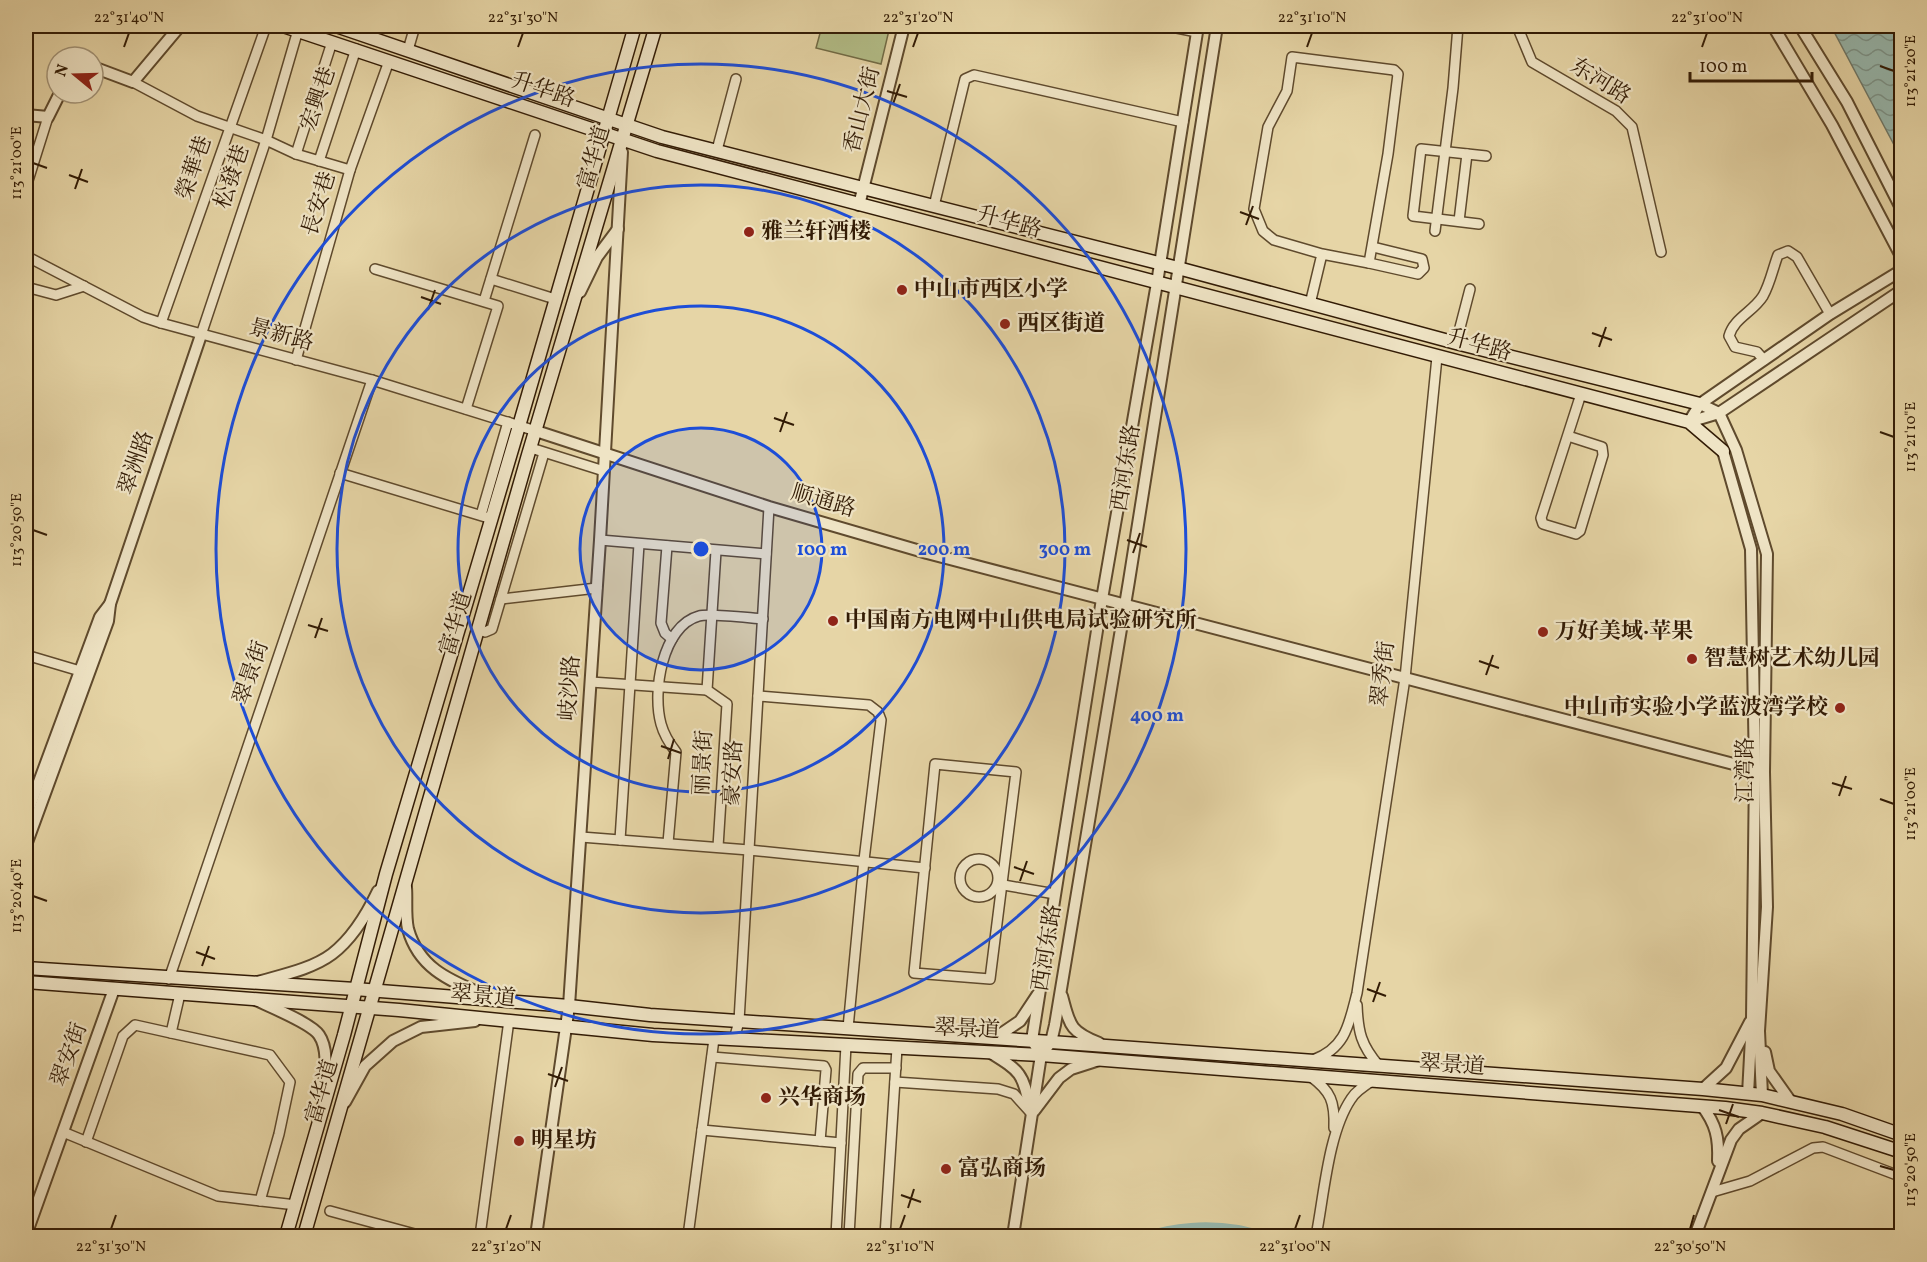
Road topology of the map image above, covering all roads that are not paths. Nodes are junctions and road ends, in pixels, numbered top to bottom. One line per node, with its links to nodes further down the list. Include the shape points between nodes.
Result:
1 (180, 26): 24 (street)
2 (266, 26): 31 (street, 榮華巷)
3 (283, 26): 16 (main road, 升华路)
4 (339, 26): 17 (main road, 升华路)
5 (415, 26): 20 (street)
6 (635, 26): 28 (main road, 富华道)
7 (656, 26): 30 (main road, 富华道)
8 (904, 26): 44 (street, 香山大街)
9 (1167, 26): 15 (street)
10 (1217, 26): 63 (street, 西河东路)
11 (1458, 26): 37 (street)
12 (1517, 26): 57 (street, 东河路, via 1532,62 1616,111 1632,127)
13 (1773, 26): 60 (street, via 1832,125)
14 (1800, 26): 47 (street, via 1847,102)
15 (1198, 29): 29 (street, 西河东路)
16 (298, 30): 18 (main road, 升华路); 34 (street, 松發巷)
17 (363, 30): 20 (main road, 升华路)
18 (332, 42): 19 (main road, 升华路); 38 (street)
19 (356, 49): 21 (main road, 升华路); 41 (street, 宏興巷)
20 (408, 50): 28 (main road, 升华路)
21 (389, 61): 32 (main road, 升华路); 42 (street, 長安巷)
22 (105, 72): 24 (street)
23 (736, 79): 36 (street)
24 (133, 82): 31 (street, via 197,116)
25 (54, 105): 27 (street)
26 (26, 115): 27 (street)
27 (48, 117): 43 (street)
28 (608, 118): 30 (main road, 升华路); 32 (main road, 富华道)
29 (1184, 122): 46 (street, via 974,75 965,79); 62 (street, 西河东路)
30 (627, 124): 35 (main road, 富华道); 36 (main road, 升华路)
31 (230, 128): 34 (street); 78 (street, 榮華巷)
32 (603, 133): 35 (main road, 升华路); 54 (main road, 富华道)
33 (535, 135): 66 (street)
34 (266, 140): 38 (street); 80 (street, 松發巷)
35 (622, 140): 45 (main road, 升华路); 52 (street, 岐沙路); 56 (main road, 富华道)
36 (717, 150): 44 (main road, 升华路)
37 (1445, 152): 39 (street); 48 (street); 48 (street, via 1421,149 1413,216)
38 (296, 154): 41 (street)
39 (1467, 154): 40 (street); 49 (street)
40 (1486, 156)
41 (318, 161): 42 (street)
42 (350, 170): 83 (street, 長安巷)
43 (26, 187)
44 (863, 188): 45 (street, 香山大街); 46 (main road, 升华路)
45 (859, 205): 50 (main road, 升华路)
46 (934, 206): 50 (street); 62 (main road, 升华路)
47 (1902, 210)
48 (1437, 219): 49 (street); 53 (street)
49 (1459, 221): 51 (street)
50 (929, 224): 67 (main road, 升华路)
51 (1479, 224)
52 (618, 229): 76 (street, via 597,257); 98 (street, 岐沙路)
53 (1435, 231)
54 (571, 246): 56 (main road); 73 (main road, 富华道)
55 (1373, 247): 58 (street, via 1398,74 1394,70 1292,57 1287,92 1268,126 1254,209 1263,231 1274,240); 61 (street); 61 (street, via 1422,260 1424,268 1418,274)
56 (589, 252): 76 (main road, 富华道)
57 (1661, 252)
58 (1322, 254): 61 (street); 75 (street)
59 (26, 256): 68 (street, 景新路)
60 (1902, 258)
61 (1369, 263)
62 (1160, 264): 63 (main road, 升华路); 67 (street, 西河东路)
63 (1178, 268): 70 (street, 西河东路); 75 (main road, 升华路)
64 (375, 269): 74 (street)
65 (1902, 270): 77 (street)
66 (491, 279): 73 (street); 74 (street)
67 (1157, 284): 70 (main road, 升华路); 109 (street, 西河东路)
68 (84, 286): 69 (street, via 56,295); 78 (street, 景新路)
69 (26, 287)
70 (1175, 288): 82 (main road, 升华路); 112 (street, 西河东路)
71 (1470, 289): 81 (street)
72 (1902, 290): 79 (street)
73 (555, 299): 92 (main road, 富华道)
74 (484, 301): 89 (street, via 498,306)
75 (1310, 304): 81 (main road, 升华路)
76 (573, 309): 93 (main road, 富华道)
77 (1830, 314): 79 (street); 84 (street); 84 (street, via 1797,256 1788,251 1778,255 1763,296 1732,326 1729,336 1735,347 1757,352)
78 (161, 323): 80 (street, 景新路)
79 (1841, 331): 85 (street)
80 (201, 335): 83 (street, 景新路); 111 (street, 翠洲路)
81 (1456, 343): 88 (main road, 升华路)
82 (1437, 357): 87 (main road, 升华路); 119 (street, 翠秀街)
83 (296, 360): 86 (street, 景新路)
84 (1764, 360): 85 (street); 88 (street)
85 (1777, 374): 90 (street)
86 (372, 380): 89 (street, 景新路); 100 (street, 翠景街)
87 (1581, 394): 91 (main road, 升华路); 94 (street)
88 (1700, 404): 90 (street, 升华路); 91 (street)
89 (466, 409): 92 (street, 景新路)
90 (1719, 413): 91 (street); 125 (street, 江湾路, via 1736,450 1767,554)
91 (1689, 422): 96 (main road, 升华路)
92 (514, 424): 93 (street, 景新路); 102 (main road, 富华道)
93 (536, 430): 95 (main road, 富华道); 98 (street, 顺通路)
94 (1568, 436): 94 (street, via 1541,518 1543,524 1576,534 1603,455 1602,447)
95 (531, 448): 97 (street); 115 (main road, 富华道)
96 (1723, 451): 125 (street, 江湾路, via 1751,549)
97 (544, 453): 99 (street); 110 (street)
98 (605, 453): 99 (street, 岐沙路); 101 (street, 顺通路)
99 (604, 471): 103 (street, 岐沙路)
100 (340, 473): 102 (street); 142 (street, 翠景街)
101 (770, 507): 107 (street, 豪安路); 109 (street, 顺通路)
102 (486, 517): 137 (main road, 富华道)
103 (600, 540): 104 (street); 108 (street, 岐沙路)
104 (639, 544): 105 (street); 121 (street)
105 (667, 546): 106 (street); 116 (street, via 661,623)
106 (716, 551): 107 (street); 113 (street)
107 (766, 554): 114 (street, 豪安路)
108 (597, 588): 110 (street); 120 (street, 岐沙路)
109 (1102, 599): 112 (street, 顺通路); 140 (street, 西河东路)
110 (501, 600): 115 (street, via 492,629)
111 (110, 604): 118 (street, 翠洲路, via 100,617); 128 (street, 翠洲路, via 108,621)
112 (1125, 605): 119 (street, 顺通路); 149 (street, 西河东路)
113 (712, 616): 114 (street); 116 (street, via 700,615 682,624); 123 (street)
114 (763, 619): 124 (street, 豪安路)
115 (478, 630): 138 (main road, 富华道)
116 (672, 639): 122 (street)
117 (26, 655): 118 (street)
118 (80, 671): 126 (street, 翠洲路)
119 (1405, 678): 125 (street, 顺通路); 150 (street, 翠秀街)
120 (591, 682): 121 (street); 129 (street, 岐沙路)
121 (630, 685): 122 (street); 130 (street)
122 (658, 687): 123 (street); 131 (street, via 660,722 676,752)
123 (706, 690): 133 (street, 丽景街, via 726,704)
124 (758, 696): 134 (street, 豪安路); 135 (street, via 869,705 879,712)
125 (1760, 771): 158 (street, 江湾路); 163 (street, 江湾路, via 1767,907)
126 (29, 802): 127 (street, 翠洲路)
127 (26, 817)
128 (29, 827): 132 (street, 翠洲路)
129 (580, 837): 130 (street); 154 (street, 岐沙路)
130 (620, 840): 131 (street)
131 (668, 843): 133 (street)
132 (26, 845)
133 (718, 847): 134 (street)
134 (749, 850): 135 (street); 160 (street, 豪安路)
135 (864, 861): 136 (street); 162 (street)
136 (925, 868): 139 (street, via 914,973 990,979); 139 (street, via 935,764 1016,772)
137 (386, 874): 144 (street, via 357,929 331,955); 146 (main road, 富华道)
138 (406, 877): 147 (main road, 富华道); 153 (street, via 408,928 422,959 444,977)
139 (999, 884): 139 (street, via 990,894 978,898 962,887 962,868 972,860 984,859 994,866); 140 (street)
140 (1055, 894): 148 (street, 西河东路)
141 (26, 968): 142 (main road, 翠景道)
142 (169, 979): 144 (main road, 翠景道)
143 (26, 982): 145 (main road, 翠景道)
144 (256, 983): 146 (main road, 翠景道)
145 (114, 989): 151 (main road, 翠景道); 193 (street, 翠安街)
146 (355, 989): 147 (main road, 翠景道); 155 (main road, 富华道)
147 (375, 990): 153 (main road, 翠景道); 156 (main road, 富华道)
148 (1040, 991): 165 (street, via 1020,1021); 168 (street, 西河东路)
149 (1060, 991): 169 (street, 西河东路); 171 (street, via 1069,1022 1079,1035)
150 (1356, 993): 177 (street, via 1344,1036 1333,1051); 178 (street, via 1359,1031)
151 (180, 994): 152 (main road, 翠景道); 164 (street)
152 (253, 999): 155 (main road, 翠景道); 188 (street, via 319,1034 325,1053)
153 (494, 1000): 154 (main road, 翠景道)
154 (569, 1006): 160 (main road, 翠景道); 161 (street, 岐沙路)
155 (350, 1007): 156 (main road, 翠景道); 188 (main road, 富华道)
156 (369, 1008): 157 (main road, 翠景道); 189 (main road, 富华道)
157 (491, 1019): 159 (main road, 翠景道); 189 (street, via 421,1026 393,1041 365,1066)
158 (1752, 1019): 183 (street, via 1726,1068); 184 (street, 江湾路)
159 (509, 1020): 161 (main road, 翠景道); 210 (street)
160 (739, 1021): 162 (main road, 翠景道); 167 (street, 豪安路)
161 (567, 1026): 166 (main road, 翠景道); 211 (street, 岐沙路)
162 (848, 1028): 165 (main road, 翠景道)
163 (1759, 1031): 185 (street, 江湾路); 186 (street, via 1769,1071)
164 (171, 1033): 197 (street, via 135,1025 123,1036); 203 (street, via 270,1055 290,1082)
165 (995, 1038): 168 (main road, 翠景道)
166 (714, 1039): 167 (main road, 翠景道); 175 (street)
167 (734, 1040): 170 (main road, 翠景道)
168 (1032, 1041): 169 (main road, 翠景道); 174 (street)
169 (1051, 1042): 171 (main road, 翠景道); 174 (street, 西河东路)
170 (846, 1045): 172 (main road, 翠景道); 198 (street)
171 (1105, 1046): 177 (main road, 翠景道)
172 (897, 1048): 173 (main road, 翠景道); 179 (street)
173 (991, 1053): 174 (main road, 翠景道); 191 (street, via 1016,1068 1025,1082)
174 (1041, 1055): 176 (main road, 翠景道); 191 (street, 西河东路)
175 (712, 1057): 192 (street); 196 (street, via 824,1066)
176 (1101, 1060): 180 (main road, 翠景道); 191 (street, via 1071,1069 1059,1078)
177 (1311, 1061): 178 (main road, 翠景道)
178 (1379, 1066): 183 (main road, 翠景道)
179 (896, 1068): 182 (street); 214 (street, via 863,1068 858,1074)
180 (1309, 1076): 181 (main road, 翠景道); 195 (street, via 1325,1087 1332,1101)
181 (1372, 1081): 187 (main road, 翠景道); 195 (street, via 1351,1098)
182 (895, 1082): 191 (street, via 998,1089 1014,1094); 215 (street)
183 (1703, 1089): 184 (main road, 翠景道)
184 (1748, 1094): 185 (main road, 翠景道)
185 (1762, 1095): 186 (main road, 翠景道)
186 (1791, 1102): 194 (main road, 翠景道, via 1842,1114)
187 (1702, 1106): 190 (main road, 翠景道); 200 (street, via 1716,1129)
188 (323, 1109): 204 (main road, 富华道)
189 (339, 1112): 208 (main road, 富华道)
190 (1762, 1113): 199 (main road, 翠景道, via 1825,1127); 200 (street, via 1731,1140)
191 (1032, 1114): 216 (street, 西河东路)
192 (702, 1130): 196 (street); 212 (street)
193 (63, 1132): 197 (street); 206 (street, 翠安街)
194 (1902, 1135)
195 (1334, 1136): 217 (street)
196 (820, 1141): 198 (street)
197 (86, 1142): 203 (street, via 218,1196)
198 (841, 1143): 213 (street)
199 (1902, 1152)
200 (1718, 1173): 202 (street)
201 (1902, 1177): 202 (street, via 1823,1147 1813,1148 1750,1181)
202 (1712, 1192): 218 (street)
203 (260, 1201): 204 (street)
204 (296, 1205): 207 (main road, 富华道)
205 (330, 1211): 209 (street)
206 (26, 1235)
207 (286, 1236)
208 (304, 1236)
209 (422, 1236)
210 (480, 1236)
211 (536, 1236)
212 (688, 1236)
213 (836, 1236)
214 (849, 1236)
215 (885, 1236)
216 (1013, 1236)
217 (1316, 1236)
218 (1695, 1236)

